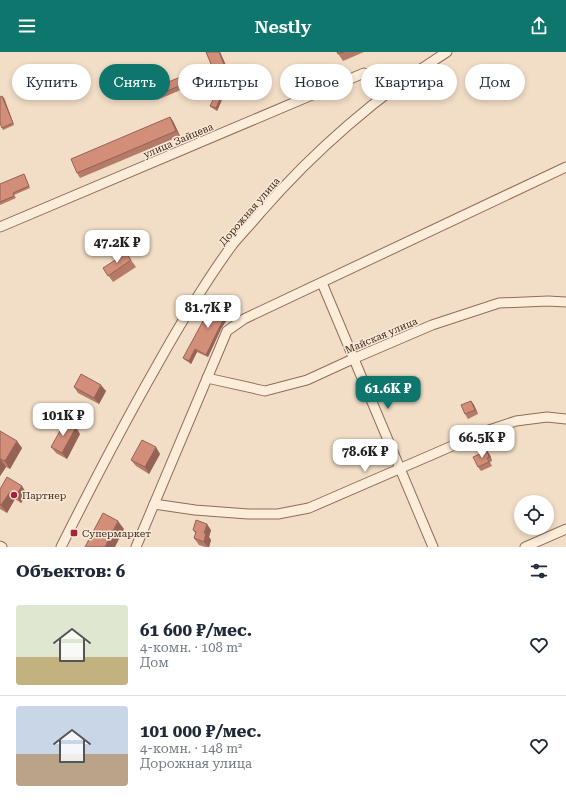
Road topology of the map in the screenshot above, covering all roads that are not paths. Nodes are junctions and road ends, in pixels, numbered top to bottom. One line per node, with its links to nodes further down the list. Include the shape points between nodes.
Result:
1 (447, 52): 13 (street, Дорожная улица, via 378,101 322,149 282,188 234,243 171,340)
2 (361, 74): 4 (street, улица Зайцева)
3 (566, 167): 5 (street)
4 (0, 227)
5 (322, 283): 7 (street); 8 (street, via 244,319 228,331)
6 (566, 302): 7 (street, Майская улица, via 499,303 432,326)
7 (355, 358): 8 (street, Майская улица, via 307,380 265,391); 10 (street)
8 (207, 378): 11 (street)
9 (566, 419): 10 (street, via 547,417 516,421)
10 (401, 468): 11 (street, via 309,508 278,514 195,510); 15 (street)
11 (154, 504): 14 (street)
12 (566, 529): 16 (street)
13 (61, 547)
14 (136, 547)
15 (433, 547)
16 (525, 547)

